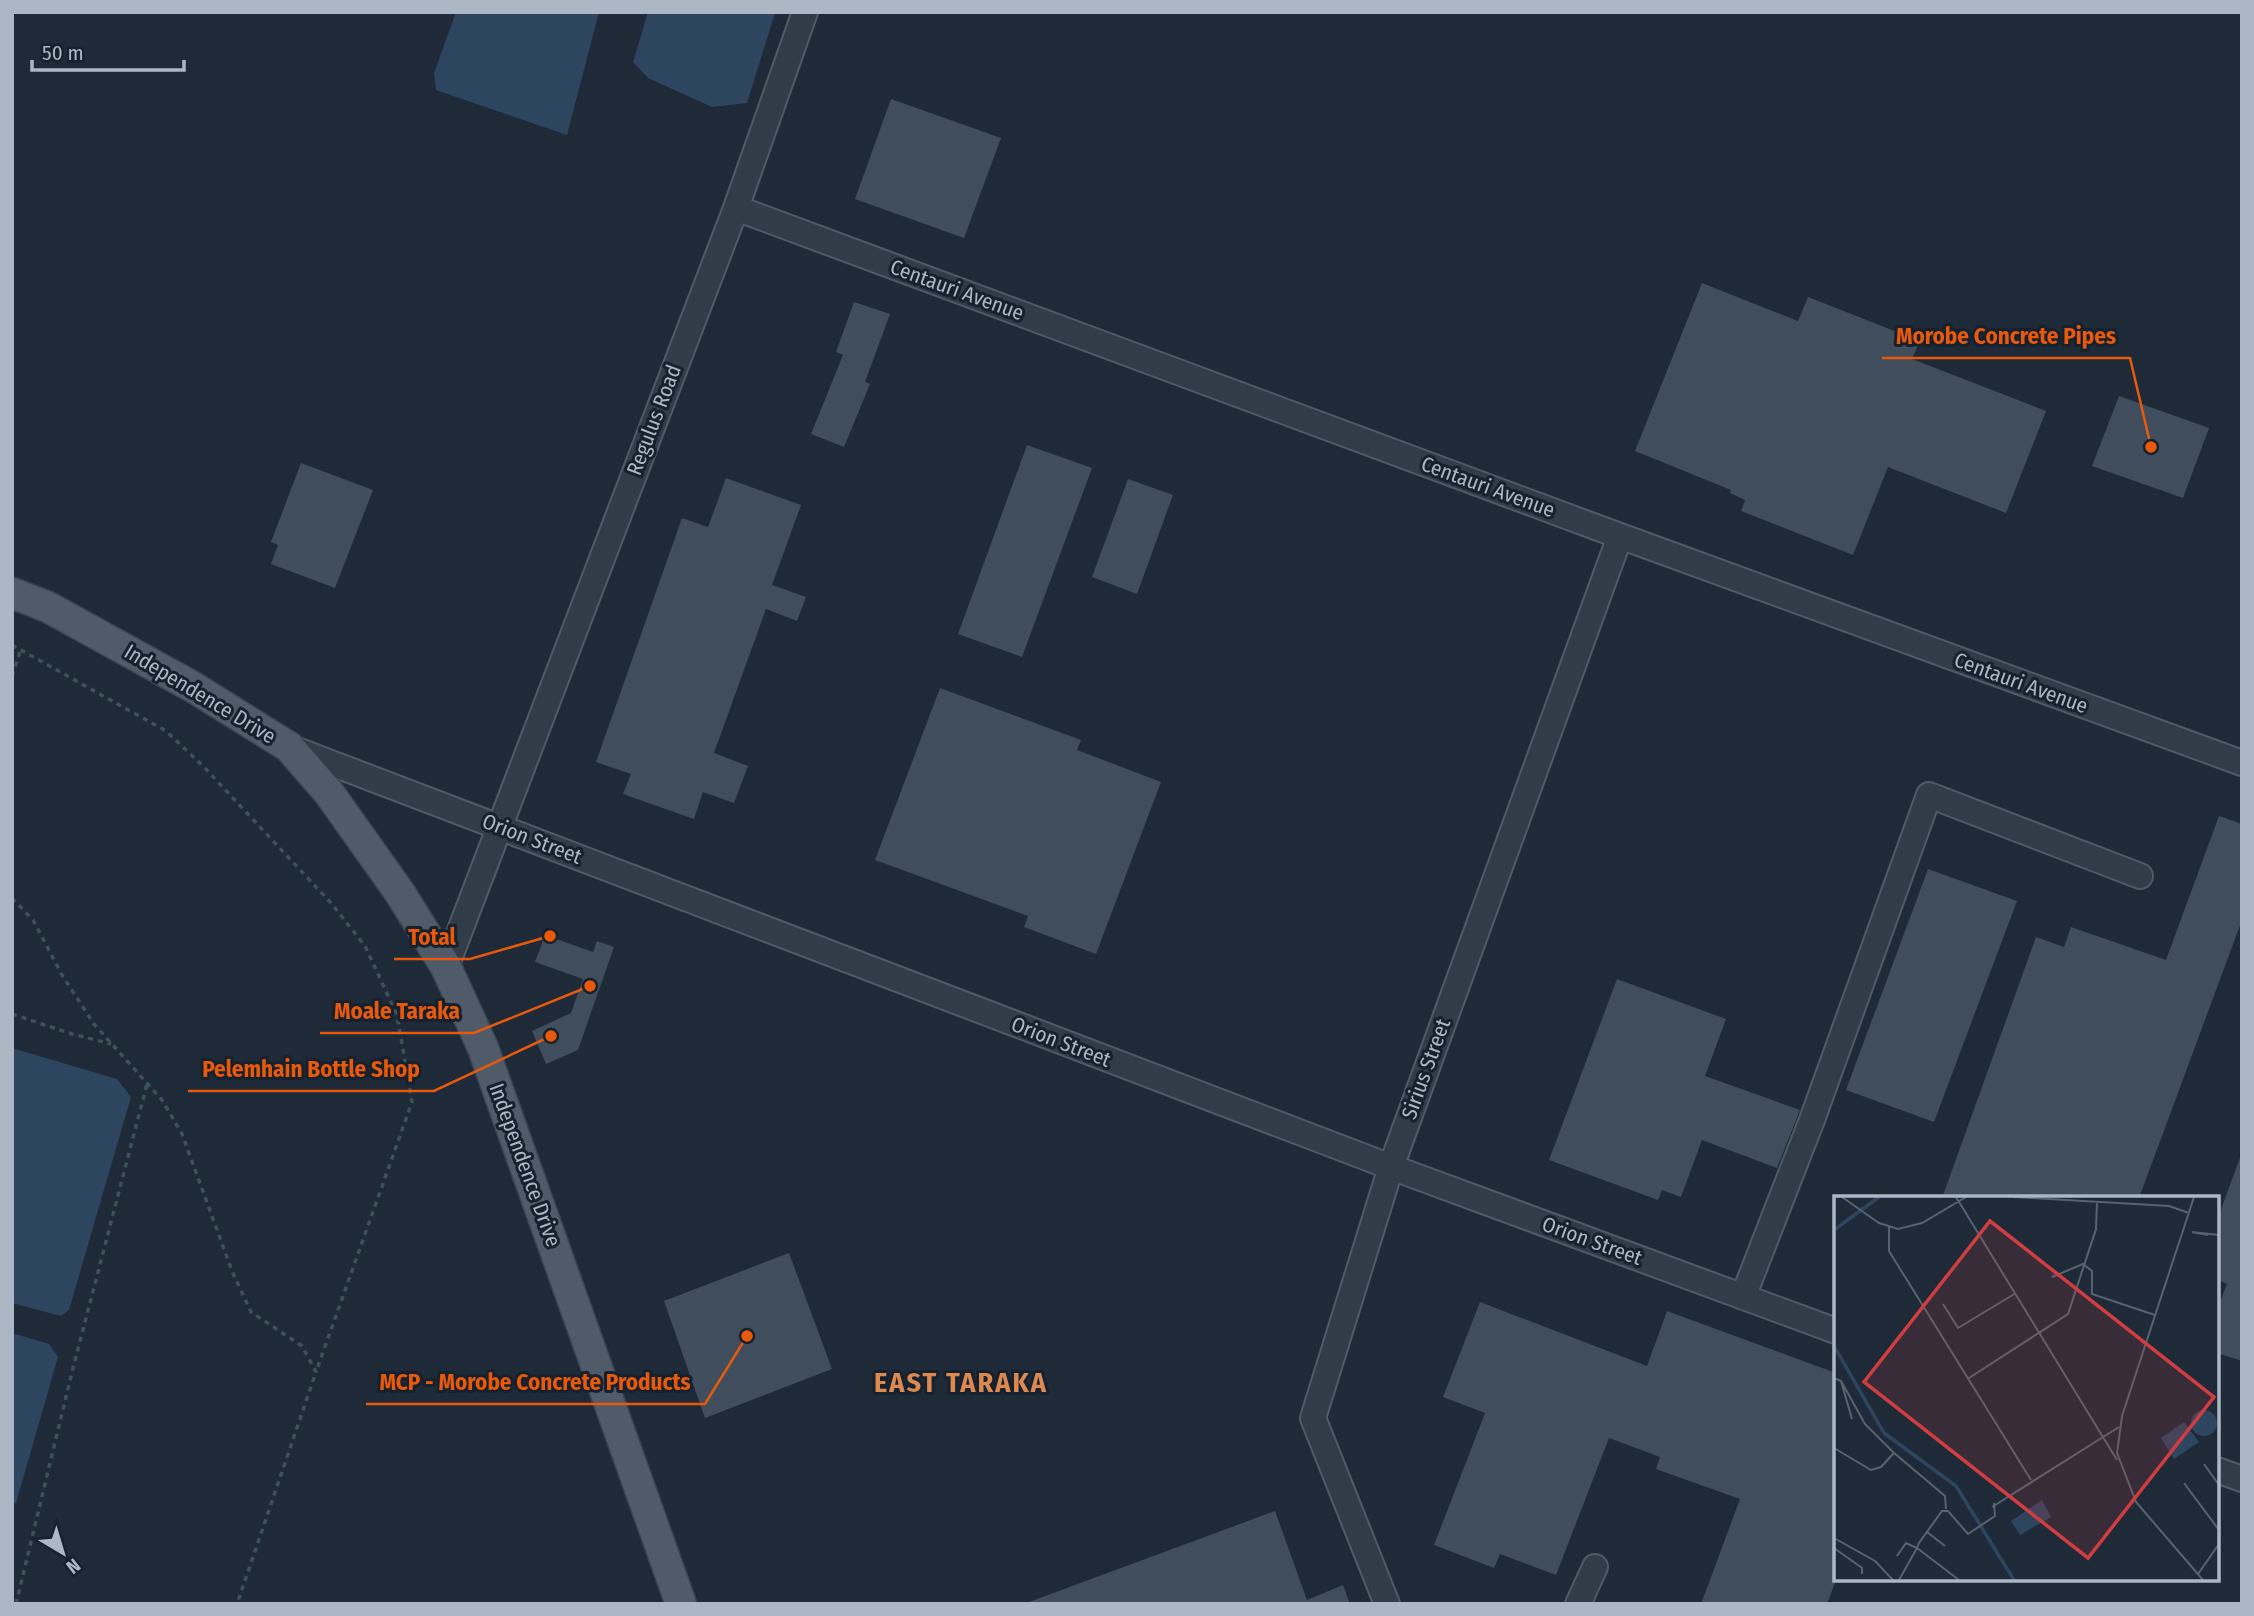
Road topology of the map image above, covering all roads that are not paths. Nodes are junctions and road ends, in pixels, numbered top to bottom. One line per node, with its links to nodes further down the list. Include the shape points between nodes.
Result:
1 (804, 12): 2 (street, Regulus Road)
2 (736, 208): 3 (street, Centauri Avenue); 7 (street, Regulus Road)
3 (1620, 536): 6 (street, Centauri Avenue); 10 (street, Sirius Street)
4 (12, 593): 5 (main road, Independence Drive, via 48,607 193,687)
5 (289, 747): 7 (street, Orion Street); 9 (main road, Independence Drive, via 354,827)
6 (2242, 763)
7 (499, 827): 9 (street, Regulus Road); 10 (street, Orion Street)
8 (2140, 876): 11 (street, via 1929,795)
9 (446, 967): 16 (main road, Independence Drive, via 482,1048)
10 (1391, 1167): 11 (street, Orion Street); 17 (street, Sirius Street, via 1313,1418)
11 (1743, 1297): 12 (street, Orion Street)
12 (1834, 1330)
13 (2219, 1471): 14 (street)
14 (2242, 1479)
15 (1595, 1567): 18 (street)
16 (681, 1604)
17 (1387, 1604)
18 (1578, 1604)

